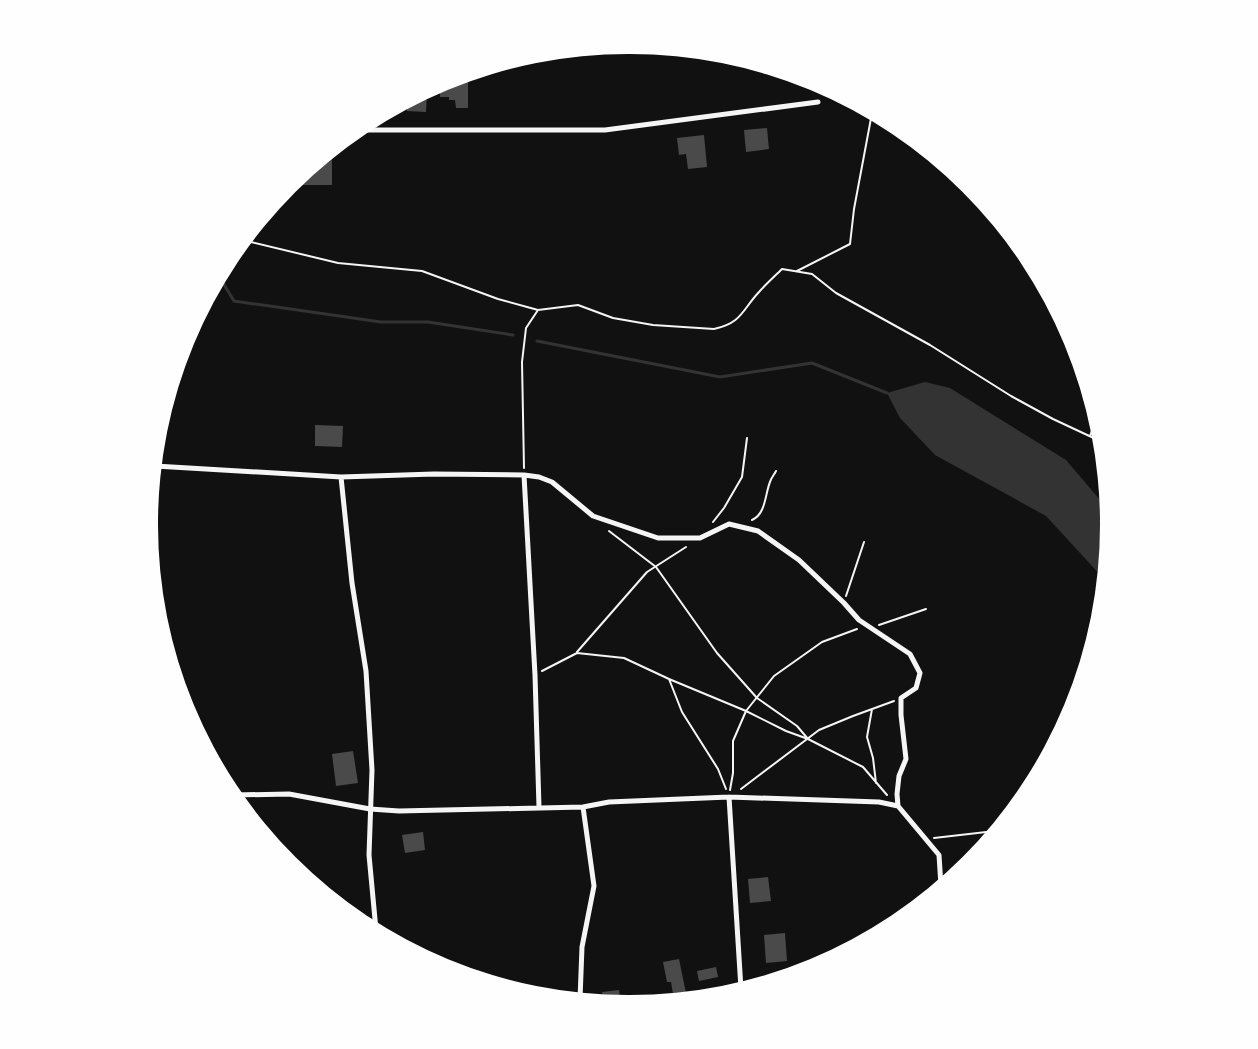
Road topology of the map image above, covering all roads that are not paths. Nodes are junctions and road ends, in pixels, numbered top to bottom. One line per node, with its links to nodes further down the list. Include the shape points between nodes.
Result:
1 (818, 102): 2 (street, via 605,130)
2 (372, 130)
3 (162, 466): 5 (street)
4 (524, 474): 5 (street); 8 (street, via 552,482 593,516 658,538 700,538 729,524 758,531 799,560 859,620 910,654 920,673 916,688 901,698 906,759 899,776); 9 (street)
5 (341, 477): 11 (street, via 352,583 366,671 372,770)
6 (244, 795): 11 (street, via 289,794)
7 (729, 797): 8 (street, via 878,802); 10 (street, via 609,802); 14 (street)
8 (898, 806): 12 (street, via 939,855)
9 (539, 807): 10 (street); 11 (street)
10 (583, 807): 15 (street, via 594,886 582,947)
11 (370, 809): 13 (street, via 369,855)
12 (940, 877)
13 (375, 921)
14 (741, 981)
15 (580, 992)

